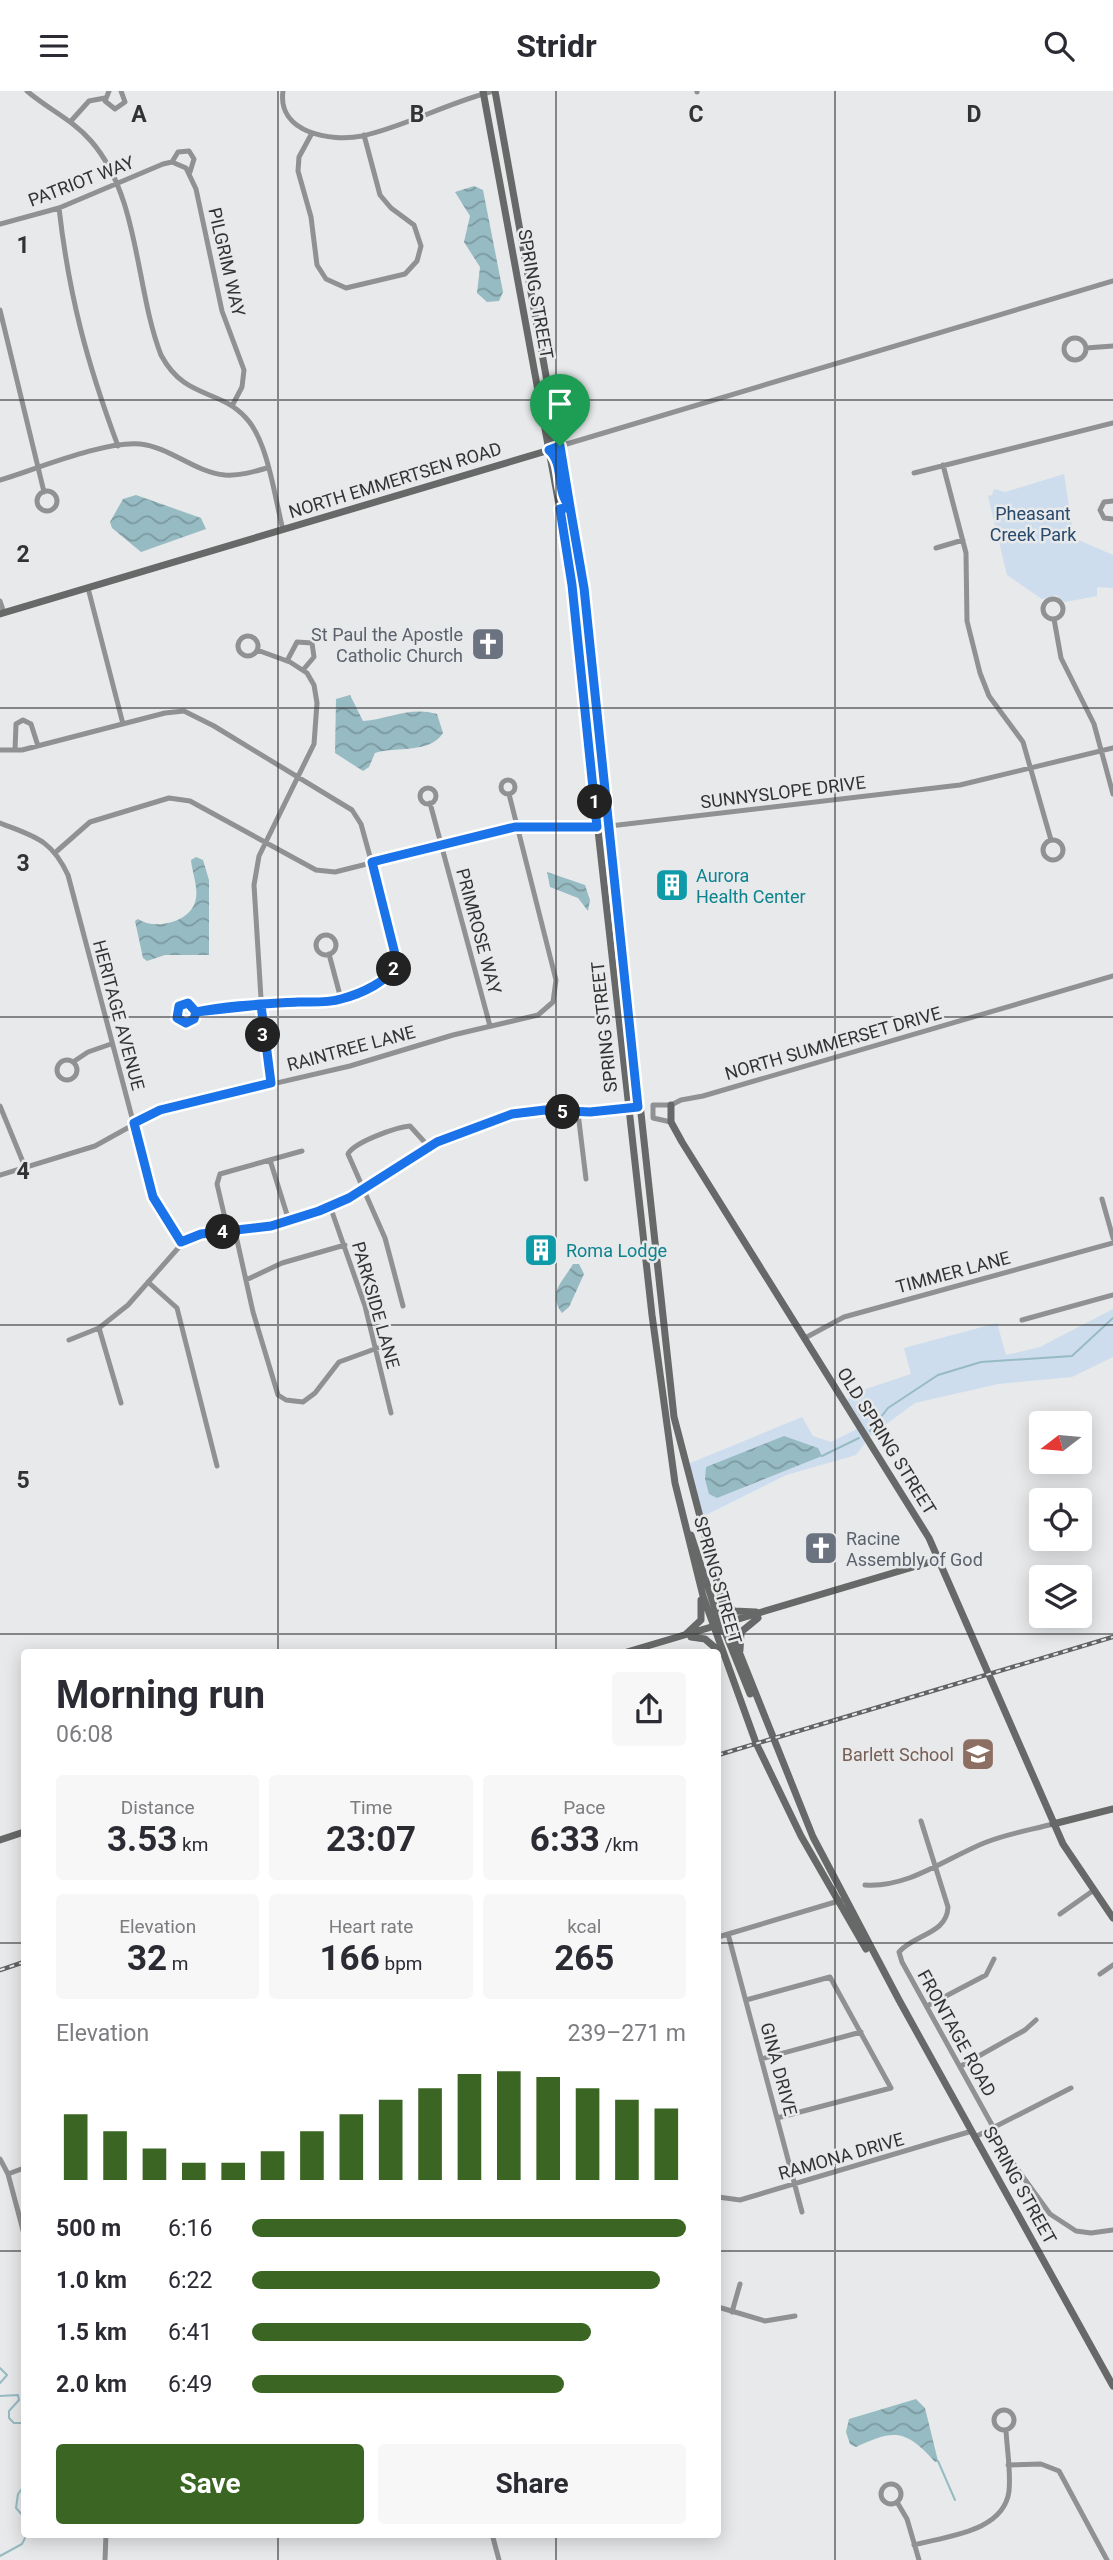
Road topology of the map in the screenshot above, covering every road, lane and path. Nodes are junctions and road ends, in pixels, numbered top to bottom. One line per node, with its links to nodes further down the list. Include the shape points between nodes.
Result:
1 (27, 91): 8 (street)
2 (109, 91): 7 (street)
3 (121, 91): 7 (street, via 125,102 118,109 109,107)
4 (283, 91): 9 (street, via 290,120)
5 (495, 91): 6 (street); 16 (main road, SPRING STREET)
6 (483, 92): 10 (street); 17 (main road, SPRING STREET)
7 (105, 98): 8 (street, via 89,101)
8 (71, 121): 13 (street, via 98,149)
9 (312, 133): 10 (street, via 340,138); 10 (street, via 298,169 320,271 330,282 346,288 405,274 419,258 420,234 380,195)
10 (364, 135)
11 (172, 162): 12 (street); 12 (street, PATRIOT WAY, via 178,152 189,151 194,159); 13 (street, PATRIOT WAY)
12 (190, 172): 24 (street, PILGRIM WAY, via 222,311 244,370)
13 (118, 183): 14 (street, PATRIOT WAY); 24 (street, via 161,355 186,386)
14 (59, 208): 15 (street, PATRIOT WAY); 26 (street, via 76,317)
15 (0, 224)
16 (527, 262): 17 (main road); 22 (main road, SPRING STREET)
17 (515, 264): 23 (main road, SPRING STREET)
18 (1113, 281): 27 (street, NORTH EMMERTSEN ROAD)
19 (0, 310): 30 (street)
20 (1113, 346): 21 (street)
21 (1087, 348): 21 (street, via 1074,338 1067,341 1065,352 1076,360)
22 (549, 383): 23 (main road); 27 (main road, SPRING STREET)
23 (537, 386): 27 (main road, via 552,438); 28 (main road, SPRING STREET)
24 (232, 406): 31 (street, via 255,429)
25 (1113, 423): 29 (street)
26 (118, 446): 30 (street); 31 (street, via 150,446 218,474 241,475)
27 (560, 446): 28 (main road, NORTH EMMERTSEN ROAD); 36 (main road, SPRING STREET)
28 (549, 450): 36 (main road, via 556,456); 37 (main road, SPRING STREET); 39 (main road, NORTH EMMERTSEN ROAD)
29 (943, 465): 32 (street); 40 (street)
30 (39, 468): 33 (street); 34 (street)
31 (267, 468): 39 (street)
32 (914, 473)
33 (0, 480)
34 (44, 492)
35 (1113, 501): 38 (street, via 1104,502 1100,510 1104,518)
36 (570, 507): 37 (main road); 46 (main road, SPRING STREET)
37 (560, 509): 47 (main road, SPRING STREET)
38 (1113, 519)
39 (283, 530): 42 (main road, NORTH EMMERTSEN ROAD)
40 (963, 540): 41 (street); 59 (street, via 967,621 980,673 989,696 1019,735)
41 (936, 548)
42 (88, 588): 44 (main road, NORTH EMMERTSEN ROAD); 51 (street)
43 (0, 601): 44 (street)
44 (2, 614)
45 (1054, 619): 58 (street, via 1061,658)
46 (590, 645): 47 (main road); 54 (main road, SPRING STREET)
47 (578, 646): 57 (main road, SPRING STREET)
48 (257, 650): 49 (street)
49 (287, 661): 50 (street); 50 (street, via 297,642 312,643 314,657)
50 (303, 670): 60 (street, via 314,685 317,723)
51 (123, 724): 52 (street); 60 (street, via 184,712)
52 (38, 746): 56 (street); 56 (street, via 31,724 23,720 16,724)
53 (1113, 748): 58 (street, SUNNYSLOPE DRIVE)
54 (602, 749): 57 (main road); 65 (main road, SPRING STREET)
55 (0, 750): 56 (street)
56 (15, 750)
57 (589, 750): 67 (main road, SPRING STREET)
58 (1102, 751): 59 (street, SUNNYSLOPE DRIVE); 62 (street)
59 (1032, 770): 65 (street, SUNNYSLOPE DRIVE, via 960,785); 68 (street)
60 (299, 780): 69 (street); 72 (street, via 352,810)
61 (509, 794): 66 (street)
62 (1113, 794)
63 (430, 803): 70 (street, PRIMROSE WAY)
64 (0, 823): 71 (street)
65 (610, 826): 67 (street, SUNNYSLOPE DRIVE); 84 (main road, SPRING STREET)
66 (515, 827): 67 (street, SUNNYSLOPE DRIVE); 70 (street, SUNNYSLOPE DRIVE); 78 (street, RAINTREE LANE, via 556,991 551,1006 531,1018)
67 (597, 827): 85 (main road, SPRING STREET)
68 (1051, 840)
69 (265, 843): 71 (street, via 190,801 169,798 90,823); 72 (street, SUNNYSLOPE DRIVE, via 322,871); 76 (street, via 254,885)
70 (441, 843): 72 (street, SUNNYSLOPE DRIVE); 78 (street, PRIMROSE WAY)
71 (57, 851): 79 (street, HERITAGE AVENUE, via 68,875)
72 (372, 862): 75 (street, via 396,952 394,969 383,980)
73 (329, 954): 75 (street)
74 (1113, 976): 82 (street, NORTH SUMMERSET DRIVE)
75 (341, 999): 76 (street)
76 (261, 1005): 77 (street); 81 (street)
77 (196, 1012)
78 (490, 1027): 81 (street, RAINTREE LANE)
79 (111, 1044): 80 (street); 88 (street, HERITAGE AVENUE)
80 (73, 1062)
81 (271, 1083): 88 (street, RAINTREE LANE, via 160,1110)
82 (671, 1105): 87 (main road); 87 (street, NORTH SUMMERSET DRIVE, via 653,1105 651,1112 653,1118)
83 (0, 1106): 92 (street)
84 (638, 1107): 85 (street); 118 (main road, SPRING STREET, via 674,1417)
85 (629, 1108): 86 (street); 115 (main road, SPRING STREET, via 662,1399)
86 (578, 1113): 89 (street, via 512,1114); 94 (street)
87 (671, 1122): 109 (main road, OLD SPRING STREET)
88 (134, 1123): 92 (street, RAINTREE LANE, via 95,1146); 101 (street, HERITAGE AVENUE, via 153,1197)
89 (429, 1147): 95 (street); 95 (street, via 410,1126 351,1148 348,1154)
90 (302, 1151): 91 (street)
91 (270, 1160): 98 (street); 99 (street, via 220,1174 218,1184)
92 (26, 1167): 93 (street, RAINTREE LANE)
93 (0, 1175)
94 (586, 1179)
95 (365, 1188): 97 (street); 106 (street, via 385,1238)
96 (1102, 1199): 100 (street)
97 (330, 1206): 98 (street); 102 (street, PARKSIDE LANE)
98 (289, 1221): 99 (street)
99 (231, 1231): 101 (street, via 201,1234); 103 (street)
100 (1113, 1240): 109 (street, TIMMER LANE, via 844,1317)
101 (181, 1242): 104 (street)
102 (345, 1245): 103 (street, via 282,1263); 111 (street, PARKSIDE LANE)
103 (246, 1280): 111 (street, via 274,1388 286,1400 310,1398 339,1361)
104 (148, 1283): 108 (street); 114 (street, via 177,1308)
105 (1113, 1295): 107 (street)
106 (403, 1306)
107 (1021, 1320)
108 (99, 1328): 110 (street); 112 (street)
109 (805, 1338): 116 (main road, OLD SPRING STREET)
110 (69, 1341)
111 (379, 1347): 113 (street, PARKSIDE LANE)
112 (121, 1403)
113 (391, 1413)
114 (217, 1466)
115 (680, 1504): 117 (main road, SPRING STREET); 120 (main road, via 719,1621)
116 (940, 1559): 119 (main road); 133 (main road, OLD SPRING STREET)
117 (699, 1581): 121 (main road, SPRING STREET); 122 (main road, via 701,1620)
118 (718, 1590): 119 (main road, via 734,1611); 120 (main road, SPRING STREET)
119 (768, 1612): 120 (main road); 129 (main road, via 741,1632)
120 (728, 1624): 121 (main road); 129 (main road, SPRING STREET)
121 (714, 1629): 122 (main road); 125 (main road, SPRING STREET); 130 (main road, via 725,1632 743,1683)
122 (683, 1637): 123 (main road); 124 (main road, via 710,1642)
123 (638, 1649)
124 (715, 1649)
125 (720, 1649)
126 (721, 1651): 128 (main road, SPRING STREET)
127 (721, 1657): 128 (main road)
128 (724, 1661): 139 (main road, SPRING STREET, via 761,1756)
129 (744, 1668): 130 (main road, SPRING STREET)
130 (761, 1712): 139 (main road, SPRING STREET)
131 (1113, 1809): 133 (main road)
132 (921, 1821): 136 (street)
133 (1053, 1824): 136 (street, via 985,1843); 138 (main road, OLD SPRING STREET)
134 (21, 1833): 135 (main road)
135 (0, 1840)
136 (935, 1867): 137 (street, via 892,1883); 148 (street, FRONTAGE ROAD, via 947,1917 899,1951)
137 (865, 1885)
138 (1094, 1890): 140 (street); 141 (main road, OLD SPRING STREET)
139 (841, 1901): 142 (street); 156 (main road, SPRING STREET)
140 (1060, 1914)
141 (1113, 1917)
142 (728, 1934): 143 (street); 147 (street, GINA DRIVE)
143 (721, 1936)
144 (994, 1959): 148 (street, via 986,1975)
145 (1113, 1965): 146 (street)
146 (1100, 1974)
147 (746, 2000): 150 (street, via 830,1977); 151 (street, GINA DRIVE)
148 (927, 2006): 152 (street, FRONTAGE ROAD)
149 (1036, 2020): 152 (street)
150 (861, 2032): 151 (street); 154 (street, via 891,2088)
151 (761, 2059): 154 (street, GINA DRIVE)
152 (961, 2066): 155 (street, FRONTAGE ROAD)
153 (1071, 2088): 155 (street, RAMONA DRIVE)
154 (777, 2118): 160 (street, GINA DRIVE)
155 (994, 2127): 156 (street, RAMONA DRIVE); 164 (street, FRONTAGE ROAD, via 1022,2177 1056,2219 1076,2231)
156 (974, 2134): 160 (street, RAMONA DRIVE); 169 (main road, SPRING STREET)
157 (0, 2159): 159 (street)
158 (21, 2169): 159 (street)
159 (8, 2174): 163 (street)
160 (795, 2184): 161 (street, RAMONA DRIVE, via 735,2201); 162 (street, GINA DRIVE)
161 (721, 2198)
162 (802, 2212)
163 (21, 2223)
164 (1113, 2230)
165 (740, 2284): 167 (street)
166 (721, 2308): 167 (street)
167 (732, 2312): 168 (street, via 765,2321)
168 (795, 2316)
169 (1113, 2386)
170 (1006, 2430): 171 (street)
171 (1008, 2465): 175 (street, via 1006,2503 991,2521); 179 (street, via 1041,2464 1059,2471)
172 (897, 2502): 175 (street)
173 (106, 2538): 176 (street)
174 (493, 2538): 177 (street)
175 (914, 2545): 178 (street)
176 (105, 2560)
177 (499, 2560)
178 (919, 2560)
179 (1107, 2560)

